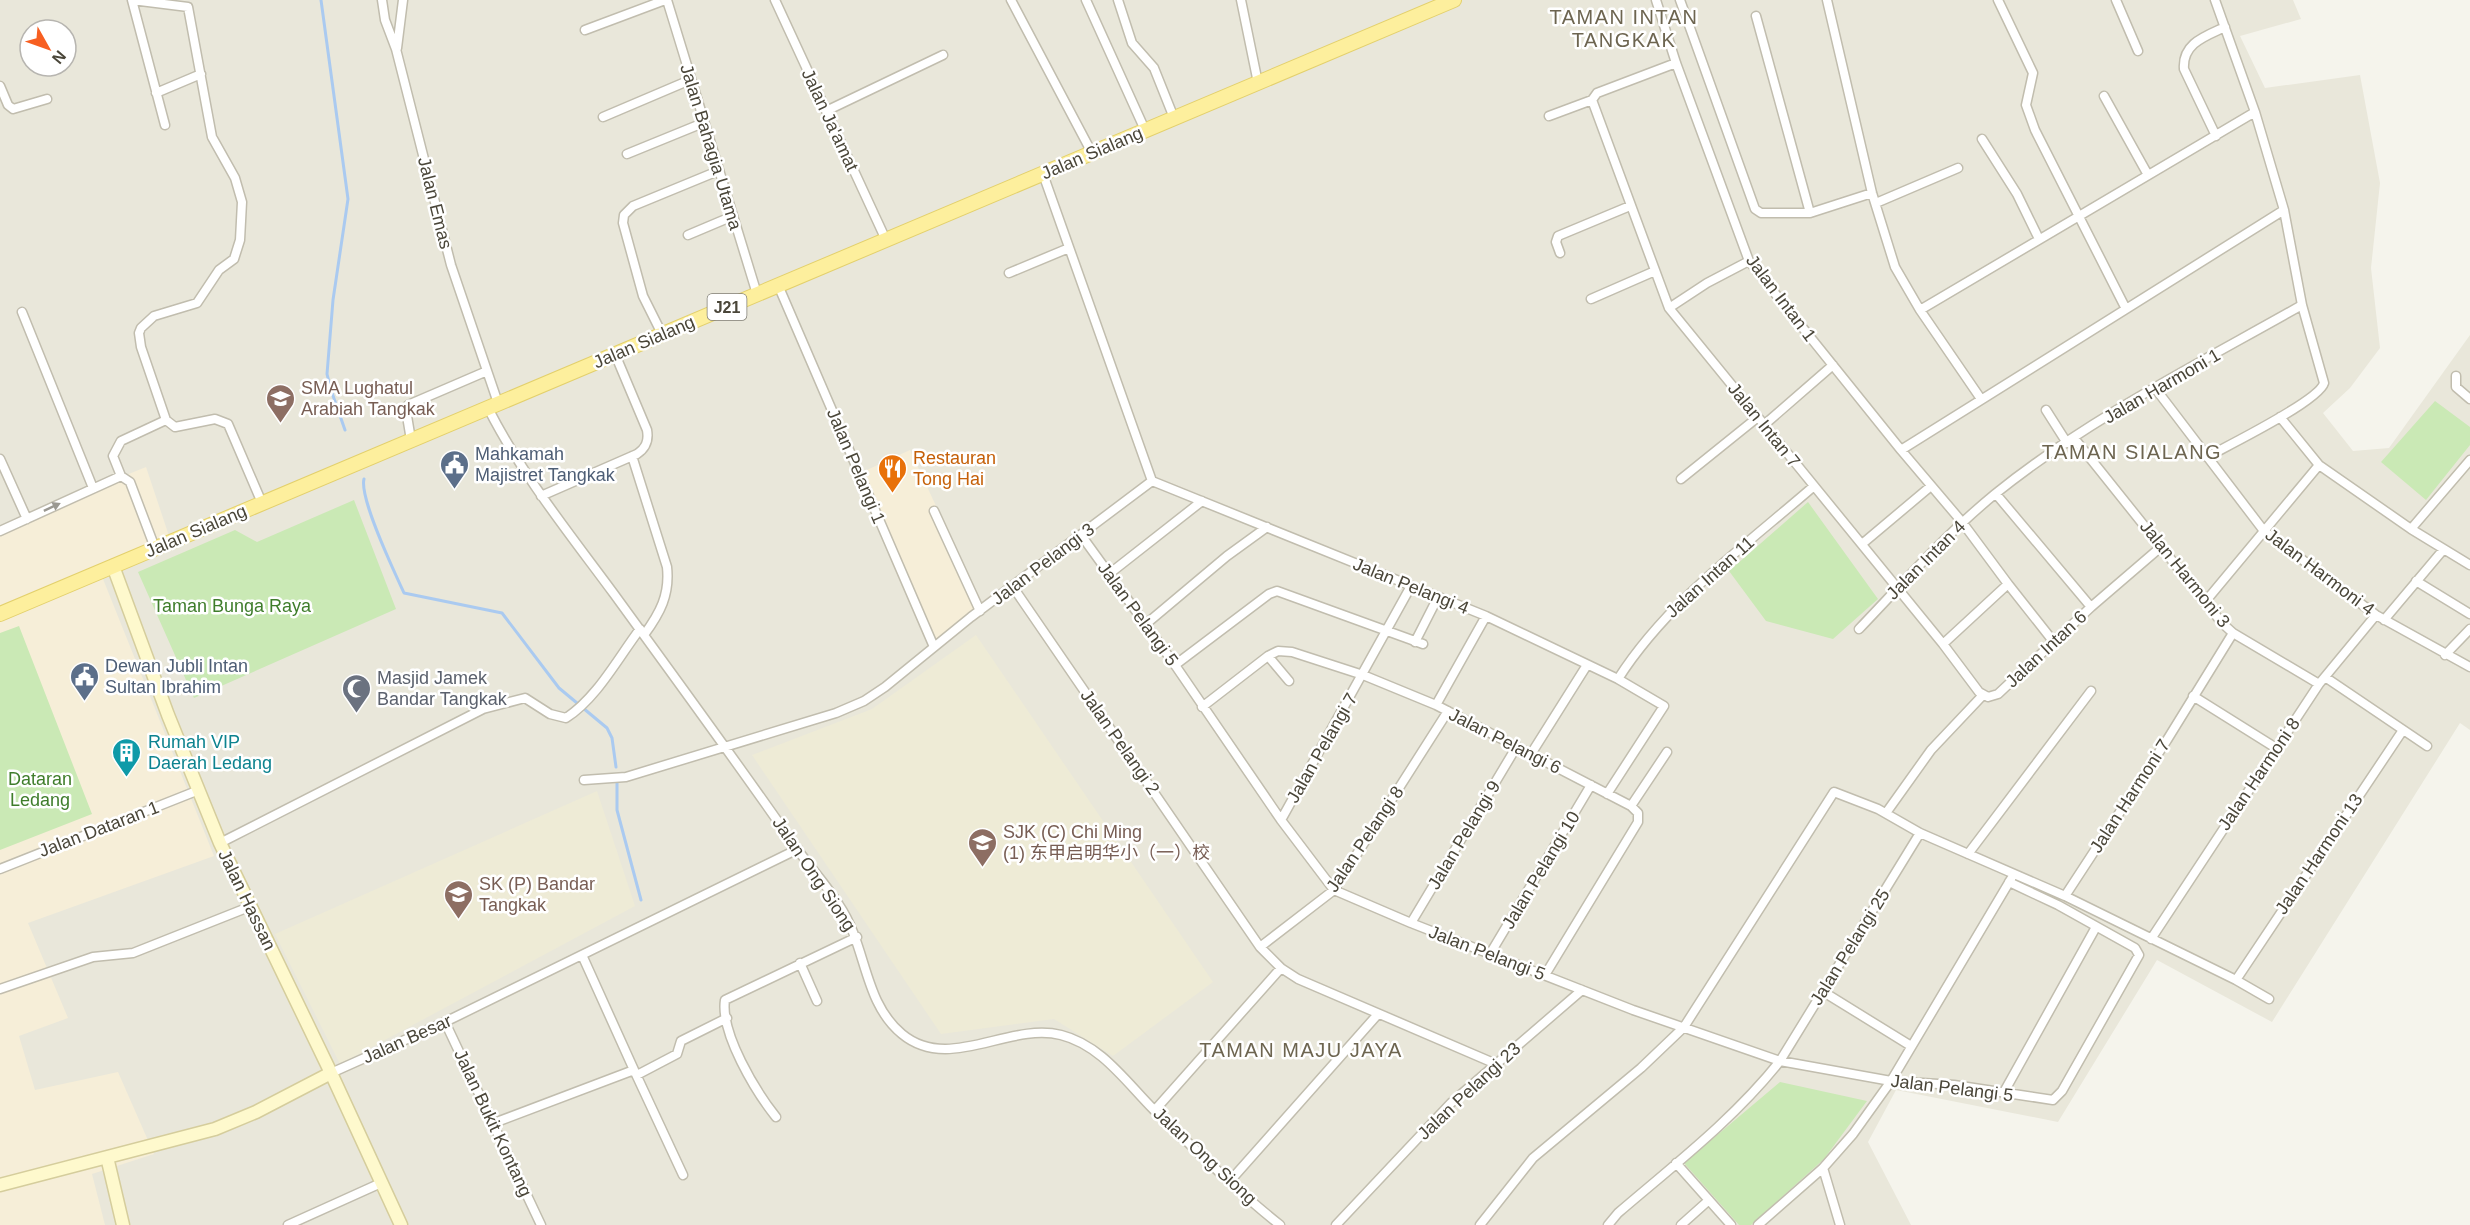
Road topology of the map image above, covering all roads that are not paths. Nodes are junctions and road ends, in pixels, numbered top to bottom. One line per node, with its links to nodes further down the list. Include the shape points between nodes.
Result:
1 (382, 0): 19 (street, Jalan Emas)
2 (404, 0): 19 (street)
3 (666, 0): 18 (street); 24 (street, Jalan Bahagia Utama)
4 (775, 0): 31 (street, Jalan Ja'amat)
5 (1011, 0): 41 (street)
6 (1087, 0): 38 (street)
7 (1118, 0): 35 (street, via 1132,43 1154,68)
8 (1241, 0): 25 (street)
9 (1454, 0): 25 (main road, Jalan Sialang / J21)
10 (1656, 0): 22 (street, Jalan Intan 1)
11 (1680, 0): 51 (street, via 1755,209 1761,213)
12 (1827, 0): 47 (street)
13 (1998, 0): 53 (street, via 2033,74 2027,110)
14 (2116, 0): 20 (street)
15 (2215, 0): 17 (street)
16 (1756, 16): 51 (street)
17 (2225, 27): 32 (street); 39 (street, via 2192,44 2184,62)
18 (585, 30)
19 (396, 49): 73 (street, Jalan Emas, via 451,265)
20 (2138, 51)
21 (943, 55): 31 (street)
22 (1676, 63): 30 (street, via 1597,93); 59 (street, Jalan Intan 1)
23 (201, 74): 27 (street); 27 (street, via 188,7 132,0); 81 (street, via 212,137 235,178 242,202 240,240 234,259 215,275 197,303 154,316 141,328 141,347)
24 (690, 80): 34 (street); 36 (street, Jalan Bahagia Utama)
25 (1258, 83): 35 (main road, Jalan Sialang / J21)
26 (0, 86): 29 (street, via 12,109)
27 (156, 93): 37 (street)
28 (2104, 96): 46 (street)
29 (47, 99)
30 (1593, 102): 33 (street); 49 (street, Jalan Intan 7)
31 (826, 111): 56 (street, Jalan Ja'amat)
32 (2255, 112): 39 (street); 50 (street)
33 (1549, 116)
34 (603, 117)
35 (1174, 118): 38 (main road, Jalan Sialang / J21)
36 (703, 123): 42 (street); 44 (street, Jalan Bahagia Utama)
37 (165, 125)
38 (1145, 130): 41 (main road, Jalan Sialang / J21)
39 (2216, 136): 46 (street)
40 (1982, 139): 55 (street, via 2017,194)
41 (1092, 153): 45 (main road, Jalan Sialang / J21)
42 (627, 154)
43 (1958, 168): 48 (street)
44 (718, 171): 52 (street, Jalan Bahagia Utama); 70 (street, via 630,207 623,218 643,296)
45 (1042, 174): 56 (main road, Jalan Sialang / J21); 57 (street)
46 (2148, 175): 53 (street)
47 (1872, 193): 48 (street); 51 (street)
48 (1876, 203): 68 (street, via 1895,267)
49 (1630, 206): 58 (street, via 1560,234 1556,242); 60 (street, Jalan Intan 7)
50 (2284, 210): 65 (street); 67 (street)
51 (1809, 213)
52 (733, 216): 54 (street); 63 (street, Jalan Bahagia Utama)
53 (2079, 216): 55 (street); 67 (street)
54 (688, 235)
55 (2039, 239): 68 (street)
56 (886, 240): 62 (main road, Jalan Sialang / J21)
57 (1069, 248): 61 (street); 93 (street)
58 (1560, 253)
59 (1749, 261): 66 (street); 72 (street, Jalan Intan 1)
60 (1655, 271): 64 (street); 66 (street, Jalan Intan 7)
61 (1010, 273)
62 (778, 285): 63 (main road, Jalan Sialang / J21); 137 (street, Jalan Pelangi 1)
63 (757, 294): 70 (main road, Jalan Sialang / J21)
64 (1591, 299)
65 (2302, 305): 75 (street, Jalan Harmoni 1); 80 (street, via 2323,386)
66 (1669, 308): 82 (street, Jalan Intan 7)
67 (2126, 309): 76 (street)
68 (1920, 310): 76 (street)
69 (22, 312): 96 (street)
70 (662, 334): 71 (main road, Jalan Sialang / J21)
71 (615, 354): 78 (main road, Jalan Sialang / J21); 86 (street, via 648,435 645,446)
72 (1833, 365): 82 (street); 85 (street, Jalan Intan 1)
73 (487, 371): 78 (street, Jalan Emas); 83 (street, via 408,405)
74 (2456, 376): 77 (street, via 2456,387)
75 (2155, 388): 84 (street, Jalan Harmoni 1); 87 (street, Jalan Harmoni 4)
76 (1981, 399): 85 (street)
77 (2470, 399)
78 (493, 406): 83 (main road, Jalan Sialang / J21); 98 (street, Jalan Ong Siong, via 525,473)
79 (2046, 410): 84 (street, Jalan Harmoni 3)
80 (2280, 417): 87 (street); 90 (street)
81 (166, 420): 91 (street, via 119,444 113,456); 100 (street, via 175,427 215,419 228,424)
82 (1761, 421): 92 (street); 94 (street, Jalan Intan 7)
83 (411, 440): 100 (main road, Jalan Sialang / J21)
84 (2071, 441): 97 (street, Jalan Harmoni 1); 110 (street, Jalan Harmoni 3)
85 (1901, 450): 95 (street, Jalan Intan 1)
86 (632, 456): 98 (street); 133 (street, via 669,583 659,614)
87 (2207, 457): 107 (street, Jalan Harmoni 4)
88 (0, 459): 102 (street)
89 (2470, 460): 105 (street)
90 (2319, 465): 105 (street); 107 (street)
91 (121, 476): 96 (street); 111 (street, via 130,482)
92 (1681, 479)
93 (1152, 481): 99 (street, Jalan Pelangi 4); 108 (street, Jalan Pelangi 3)
94 (1814, 486): 109 (street, Jalan Intan 7); 144 (street, Jalan Intan 11, via 1670,613)
95 (1931, 486): 103 (street, Jalan Intan 1); 109 (street)
96 (93, 488): 102 (street, one-way to 96)
97 (1996, 494): 103 (street, Jalan Intan 4); 123 (street)
98 (541, 496): 133 (street, Jalan Ong Siong)
99 (1202, 501): 104 (street, Jalan Pelangi 4); 115 (street)
100 (261, 503): 111 (main road, Jalan Sialang / J21)
101 (934, 511): 124 (street)
102 (27, 519): 106 (street)
103 (1962, 522): 117 (street, Jalan Intan 1); 120 (street, Jalan Intan 4)
104 (1266, 527): 118 (street, Jalan Pelangi 4); 129 (street)
105 (2411, 529): 112 (street)
106 (0, 531)
107 (2264, 531): 122 (street); 128 (street, Jalan Harmoni 4)
108 (1081, 535): 115 (street, Jalan Pelangi 5); 119 (street, Jalan Pelangi 3)
109 (1862, 544): 120 (street, Jalan Intan 7)
110 (2162, 546): 122 (street, Jalan Harmoni 3); 123 (street, Jalan Intan 6)
111 (155, 548): 113 (main road, Jalan Sialang / J21)
112 (2443, 550): 114 (street); 116 (street, Jalan Harmoni 8)
113 (113, 566): 125 (main road, Jalan Sialang / J21); 162 (street, Jalan Hassan)
114 (2470, 566)
115 (1109, 574): 129 (street, Jalan Pelangi 5)
116 (2416, 581): 126 (street); 128 (street, Jalan Harmoni 8)
117 (2008, 584): 135 (street, Jalan Intan 1); 136 (street)
118 (1411, 586): 121 (street, Jalan Pelangi 4); 132 (street, Jalan Pelangi 7)
119 (1013, 587): 124 (street, Jalan Pelangi 3); 181 (street, Jalan Pelangi 2)
120 (1898, 588): 130 (street, Jalan Intan 4); 136 (street, Jalan Intan 7)
121 (1438, 597): 127 (street, Jalan Pelangi 4); 132 (street, via 1419,643)
122 (2205, 602): 134 (street, Jalan Harmoni 3)
123 (2091, 607): 135 (street, Jalan Intan 6)
124 (980, 611): 137 (street, Jalan Pelangi 3)
125 (0, 614)
126 (2470, 614)
127 (1486, 616): 141 (street, Jalan Pelangi 4); 150 (street)
128 (2380, 618): 138 (street, Jalan Harmoni 4); 145 (street, Jalan Harmoni 8)
129 (1146, 624): 140 (street, Jalan Pelangi 5)
130 (1859, 628)
131 (2470, 629): 138 (street)
132 (1387, 631): 140 (street, via 1277,591); 143 (street, Jalan Pelangi 7)
133 (642, 632): 156 (street, Jalan Ong Siong); 168 (street, via 566,718 525,698 483,709)
134 (2233, 633): 145 (street, Jalan Harmoni 3); 149 (street, Jalan Harmoni 7)
135 (2053, 641): 148 (street, Jalan Intan 6, via 2001,691 1993,696)
136 (1943, 644): 148 (street, Jalan Intan 7)
137 (934, 647): 156 (street, Jalan Pelangi 3, via 864,701)
138 (2445, 655): 142 (street, Jalan Harmoni 4)
139 (1268, 656): 143 (street, Jalan Pelangi 6, via 1278,651 1292,652); 146 (street); 151 (street)
140 (1175, 665): 151 (street, Jalan Pelangi 5)
141 (1587, 665): 144 (street, Jalan Pelangi 4); 159 (street)
142 (2470, 667)
143 (1363, 675): 150 (street, Jalan Pelangi 6); 166 (street, Jalan Pelangi 7)
144 (1618, 679): 163 (street, Jalan Pelangi 4, via 1664,706)
145 (2322, 680): 153 (street, Jalan Harmoni 3); 157 (street, Jalan Harmoni 8)
146 (1288, 681)
147 (2091, 691): 170 (street)
148 (1983, 695): 165 (street, via 1931,750)
149 (2193, 696): 157 (street); 175 (street, Jalan Harmoni 7)
150 (1436, 705): 152 (street, Jalan Pelangi 6)
151 (1202, 706): 166 (street, Jalan Pelangi 5)
152 (1448, 711): 154 (street, Jalan Pelangi 6); 174 (street, Jalan Pelangi 8)
153 (2403, 730): 155 (street, Jalan Harmoni 3); 187 (street, Jalan Harmoni 13)
154 (1517, 746): 159 (street, Jalan Pelangi 6); 177 (street, Jalan Pelangi 9)
155 (2427, 746)
156 (727, 747): 160 (street, Jalan Pelangi 3, via 626,777); 169 (street, Jalan Ong Siong)
157 (2276, 748): 180 (street, Jalan Harmoni 8)
158 (1666, 752): 164 (street)
159 (1530, 754): 161 (street, Jalan Pelangi 6)
160 (584, 780)
161 (1592, 785): 163 (street, Jalan Pelangi 6); 182 (street, Jalan Pelangi 10)
162 (199, 790): 168 (street, Jalan Hassan); 171 (street, Jalan Dataran 1)
163 (1607, 794): 164 (street, Jalan Pelangi 6)
164 (1631, 806): 186 (street, via 1638,813 1638,822)
165 (1886, 813): 167 (street); 196 (street, via 1834,792)
166 (1281, 820): 174 (street, Jalan Pelangi 5)
167 (1920, 833): 170 (street); 190 (street, Jalan Pelangi 25)
168 (220, 843): 176 (street, Jalan Hassan)
169 (798, 849): 179 (street, Jalan Ong Siong, via 840,906); 183 (street, Jalan Besar)
170 (1968, 854): 172 (street)
171 (0, 868)
172 (2015, 873): 173 (street); 175 (street)
173 (2009, 882): 178 (street); 197 (street)
174 (1334, 890): 177 (street, Jalan Pelangi 5); 181 (street, Jalan Pelangi 8)
175 (2065, 896): 180 (street)
176 (249, 907): 188 (street, via 133,953 93,957); 201 (street, Jalan Hassan)
177 (1411, 923): 182 (street, Jalan Pelangi 5)
178 (2096, 927): 203 (street); 203 (street, Jalan Pelangi 5, via 2135,948 2139,955 2062,1091 2050,1101)
179 (857, 937): 184 (street); 204 (street, Jalan Ong Siong, via 880,1011 914,1042 958,1049 1031,1033 1061,1035 1098,1053)
180 (2151, 939): 187 (street)
181 (1260, 947): 185 (street, Jalan Pelangi 2)
182 (1490, 954): 186 (street, Jalan Pelangi 5)
183 (582, 956): 195 (street, Jalan Besar); 200 (street)
184 (800, 963): 192 (street); 194 (street, via 726,998)
185 (1281, 968): 193 (street, Jalan Pelangi 2); 204 (street)
186 (1545, 975): 189 (street, Jalan Pelangi 5)
187 (2235, 980): 191 (street)
188 (0, 989)
189 (1582, 990): 196 (street, Jalan Pelangi 5); 199 (street, Jalan Pelangi 23)
190 (1822, 991): 197 (street); 198 (street, Jalan Pelangi 25)
191 (2269, 999)
192 (817, 1001)
193 (1378, 1014): 199 (street, Jalan Pelangi 2); 211 (street)
194 (727, 1018): 200 (street, via 681,1041 677,1054); 205 (street, via 732,1044)
195 (445, 1022): 201 (street, Jalan Besar); 206 (street, Jalan Bukit Kontang)
196 (1684, 1027): 198 (street, Jalan Pelangi 5); 221 (street, via 1533,1158)
197 (1911, 1046): 202 (street)
198 (1780, 1061): 202 (street, Jalan Pelangi 5); 208 (street, Jalan Pelangi 25, via 1744,1104)
199 (1496, 1064): 220 (street, Jalan Pelangi 23, via 1451,1103)
200 (635, 1072): 206 (street); 210 (street)
201 (331, 1073): 207 (street, Jalan Besar, via 215,1129); 212 (street, Jalan Hassan)
202 (1891, 1081): 203 (street, Jalan Pelangi 5); 209 (street)
203 (2004, 1092)
204 (1155, 1110): 211 (street, Jalan Ong Siong)
205 (776, 1117)
206 (494, 1123): 218 (street, Jalan Bukit Kontang)
207 (107, 1157): 213 (street, Jalan Besar); 215 (street)
208 (1676, 1163): 214 (street); 222 (street, Jalan Pelangi 25)
209 (1823, 1168): 225 (street); 226 (street)
210 (683, 1175)
211 (1230, 1181): 219 (street, Jalan Ong Siong)
212 (381, 1182): 216 (street); 217 (street, Jalan Hassan)
213 (0, 1185)
214 (1709, 1200): 223 (street); 224 (street)
215 (123, 1225)
216 (288, 1225)
217 (401, 1225)
218 (541, 1225)
219 (1280, 1225)
220 (1336, 1225)
221 (1480, 1225)
222 (1608, 1225)
223 (1681, 1225)
224 (1731, 1225)
225 (1758, 1225)
226 (1840, 1225)

